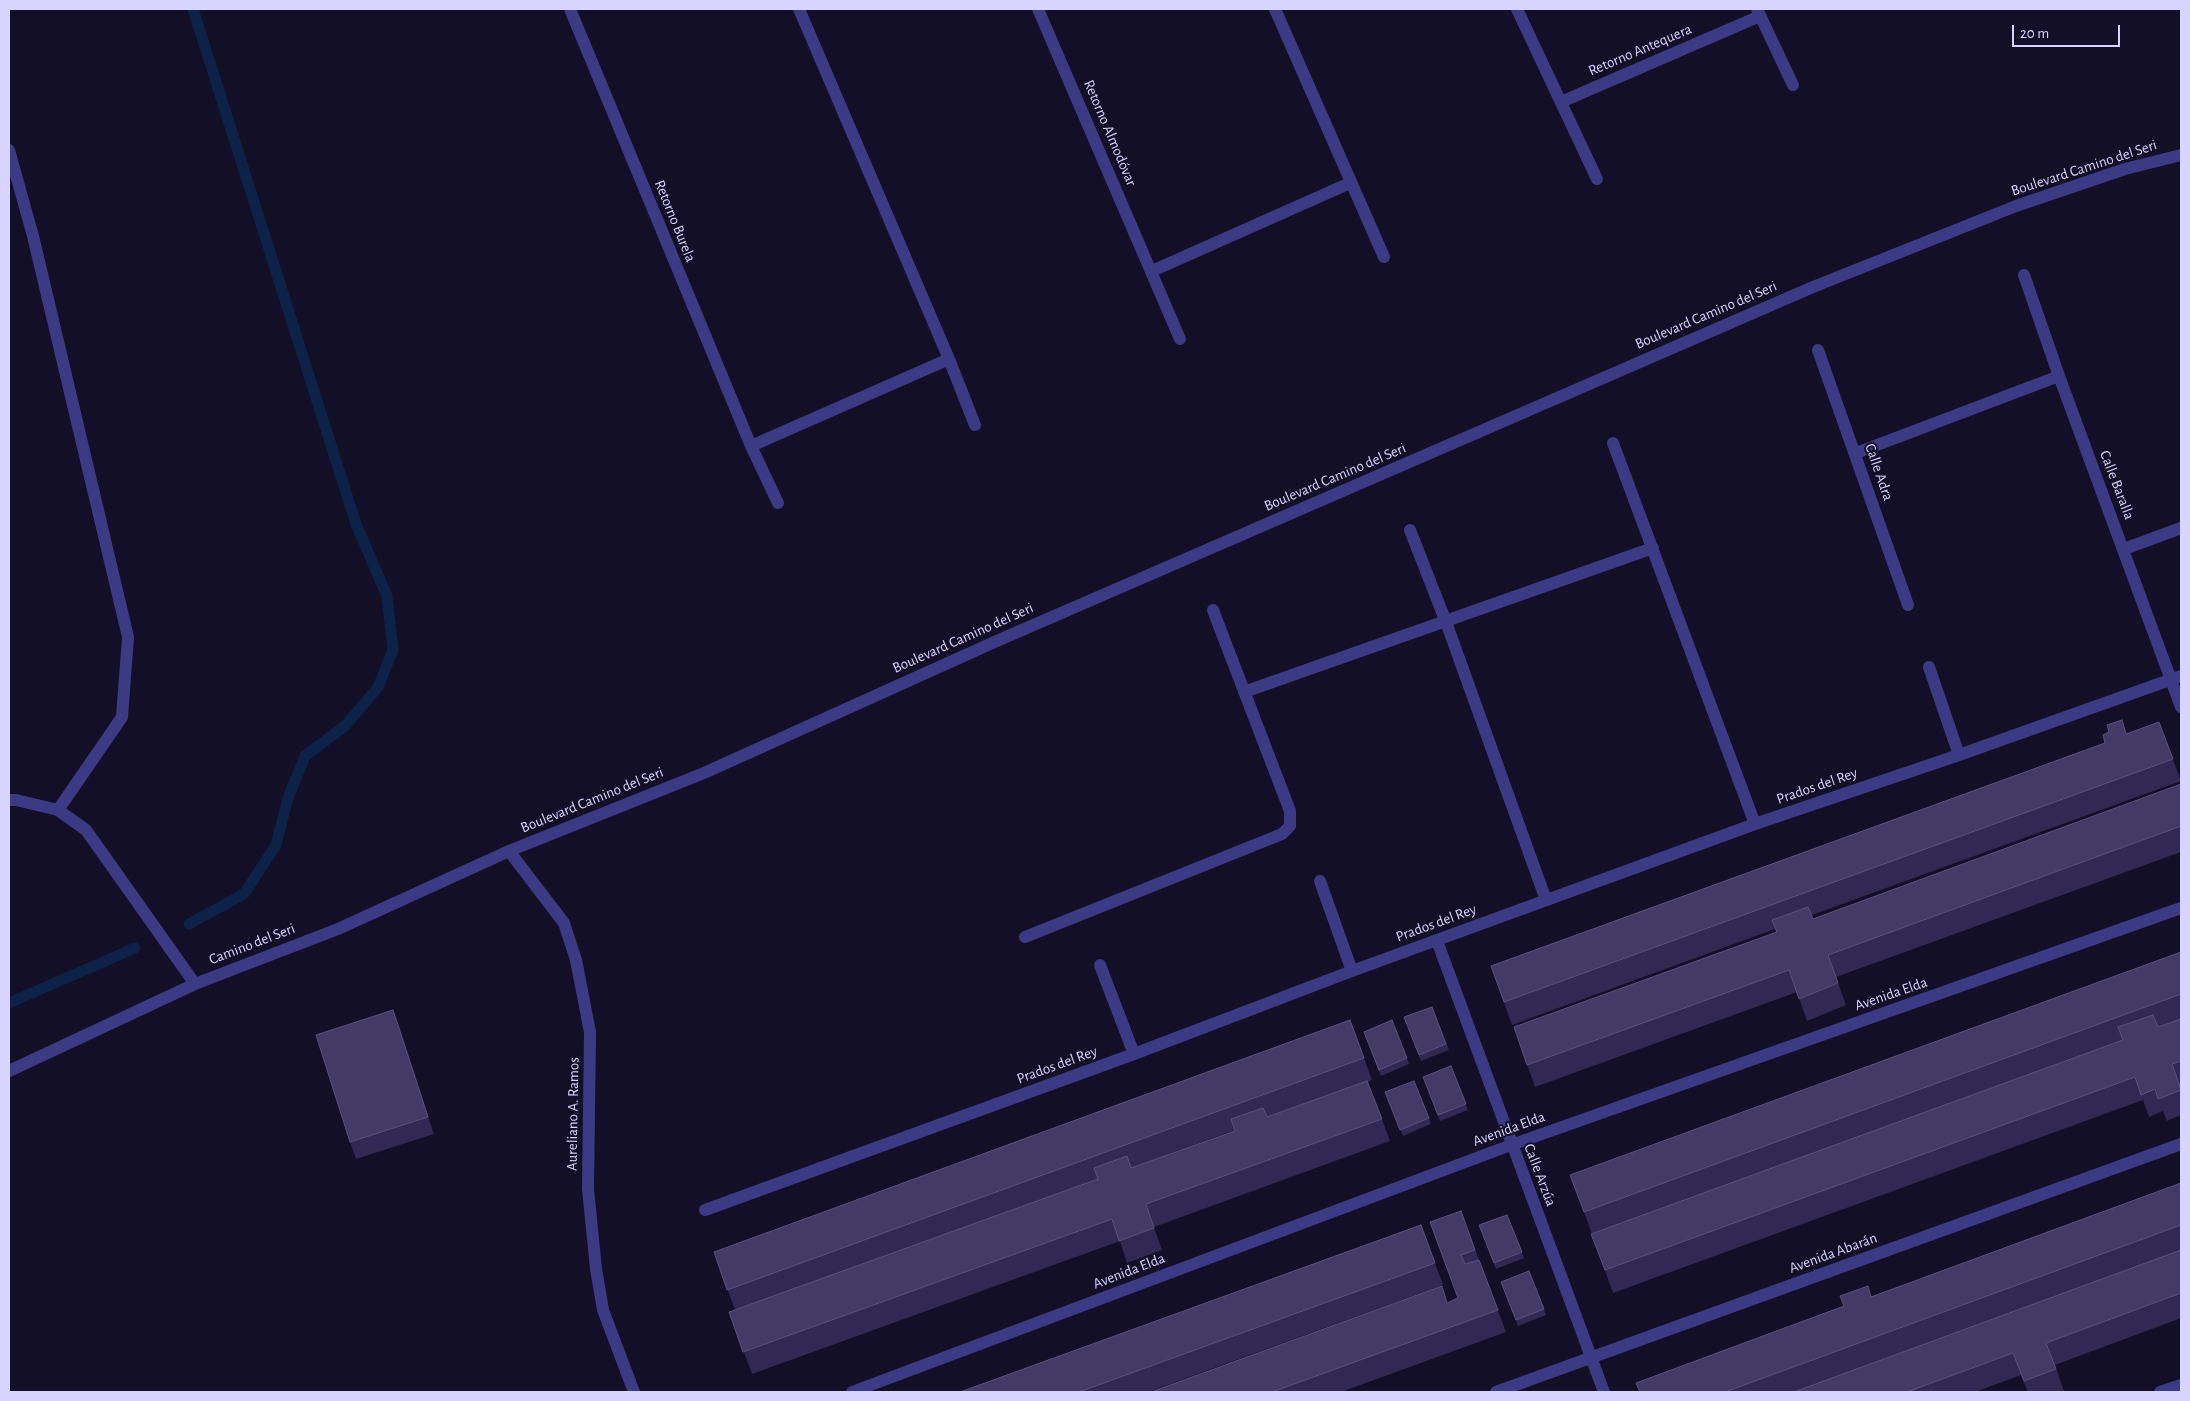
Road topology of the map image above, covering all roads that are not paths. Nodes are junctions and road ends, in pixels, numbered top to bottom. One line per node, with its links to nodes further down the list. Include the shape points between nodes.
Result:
1 (570, 9): 22 (street, Retorno Burela)
2 (799, 9): 18 (street)
3 (1038, 9): 14 (street, Retorno Almodóvar)
4 (1275, 9): 12 (street)
5 (1518, 9): 8 (street)
6 (1758, 12): 7 (street, Retorno Antequera); 8 (street, Retorno Antequera)
7 (1793, 84)
8 (1561, 102): 11 (street)
9 (9, 150): 38 (street, via 33,236 128,637 122,717)
10 (2181, 155): 40 (street, Boulevard Camino del Seri, via 2016,206 1812,286 999,640 704,773)
11 (1597, 179)
12 (1350, 182): 13 (street); 14 (street)
13 (1384, 257)
14 (1152, 271): 16 (street, Retorno Almodóvar)
15 (2024, 275): 19 (street, Calle Baralla)
16 (1180, 339)
17 (1818, 350): 23 (street, Calle Adra)
18 (949, 359): 20 (street); 22 (street)
19 (2059, 376): 23 (street); 28 (street, Calle Baralla)
20 (974, 425)
21 (1612, 443): 27 (street)
22 (750, 446): 24 (street, Retorno Burela)
23 (1856, 453): 29 (street, Calle Adra)
24 (778, 504)
25 (2181, 528): 28 (street)
26 (1410, 530): 31 (street)
27 (1653, 548): 31 (street); 39 (street)
28 (2124, 549): 33 (street, Calle Baralla)
29 (1908, 605)
30 (1213, 610): 34 (street)
31 (1446, 622): 34 (street); 42 (street)
32 (1929, 667): 36 (street)
33 (2176, 678): 35 (street, Calle Baralla); 36 (street, Prados del Rey)
34 (1244, 692): 44 (street, via 1290,811 1290,826 1282,834)
35 (2181, 707)
36 (1959, 755): 39 (street, Prados del Rey)
37 (9, 800): 38 (street)
38 (58, 810): 48 (street, via 86,830)
39 (1755, 824): 42 (street, Prados del Rey)
40 (509, 851): 48 (street, Camino del Seri, via 338,930); 56 (street, Aureliano A. Ramos, via 564,923 576,960 590,1032 588,1189 596,1269 603,1310)
41 (1320, 881): 47 (street)
42 (1546, 900): 45 (street, Prados del Rey)
43 (2181, 908): 52 (street, Avenida Elda)
44 (1025, 937)
45 (1437, 941): 47 (street, Prados del Rey); 52 (street, Calle Arzúa)
46 (1100, 965): 49 (street)
47 (1352, 971): 49 (street, Prados del Rey)
48 (195, 984): 50 (street, Camino del Seri)
49 (1134, 1054): 53 (street, Prados del Rey)
50 (9, 1071)
51 (2181, 1144): 54 (street, Avenida Abarán)
52 (1511, 1145): 54 (street, Calle Arzúa); 57 (street, Avenida Elda)
53 (705, 1210)
54 (1591, 1357): 58 (street, Avenida Abarán); 59 (street, Calle Arzúa)
55 (2181, 1385): 60 (street)
56 (634, 1392)
57 (852, 1392)
58 (1496, 1392)
59 (1604, 1392)
60 (2160, 1392)

